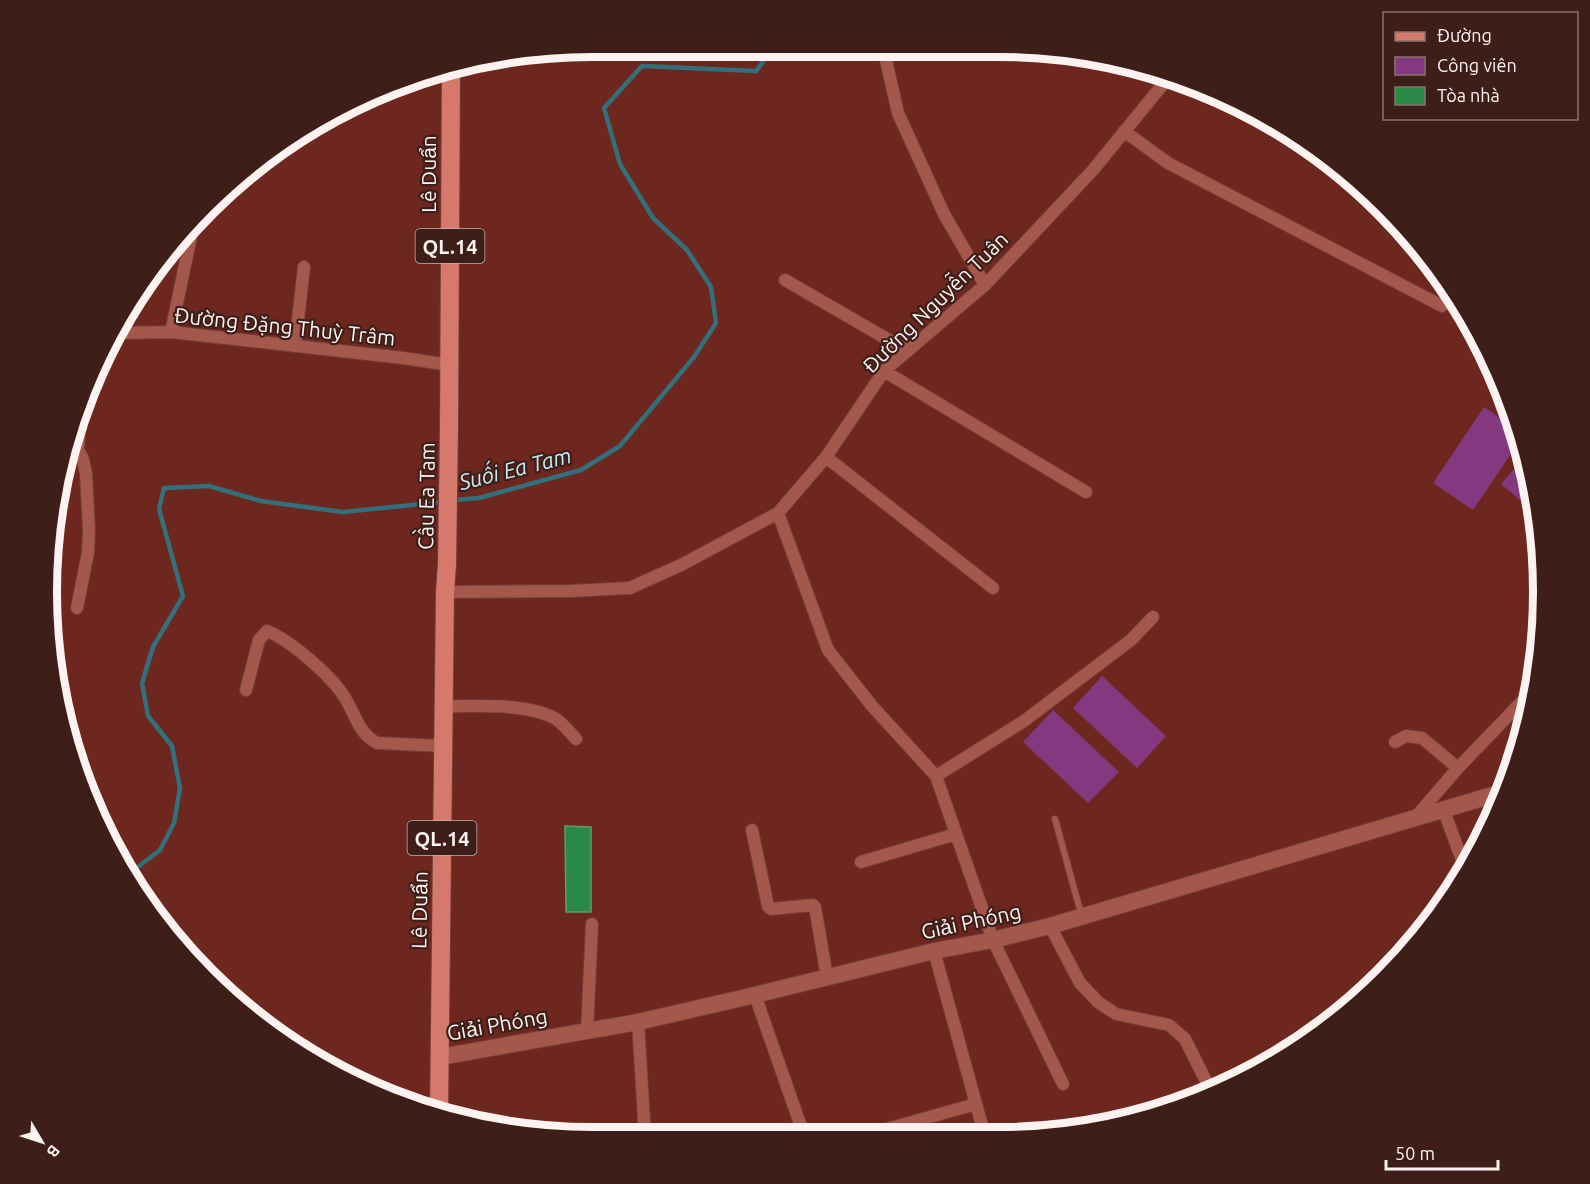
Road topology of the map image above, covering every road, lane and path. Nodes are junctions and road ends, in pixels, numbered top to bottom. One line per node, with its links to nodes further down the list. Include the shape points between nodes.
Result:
1 (885, 57): 8 (street, via 898,113 944,214)
2 (451, 76): 14 (main road, Lê Duẩn / QL.14)
3 (1164, 83): 4 (street, Đường Nguyễn Tuân)
4 (1124, 131): 8 (street, Đường Nguyễn Tuân, via 1093,170); 9 (street, via 1168,163)
5 (191, 238): 10 (street)
6 (304, 267): 12 (street)
7 (785, 280): 13 (street)
8 (985, 285): 13 (street, Đường Nguyễn Tuân)
9 (1442, 306)
10 (171, 332): 11 (street, Đường Đặng Thuỳ Trâm); 12 (street, Đường Đặng Thuỳ Trâm)
11 (124, 333)
12 (295, 346): 14 (street, Đường Đặng Thuỳ Trâm)
13 (908, 351): 15 (street, Đường Nguyễn Tuân)
14 (450, 365): 16 (main road, Lê Duẩn / QL.14)
15 (884, 371): 18 (street, Đường Nguyễn Tuân); 19 (street)
16 (449, 428): 21 (main road, Cầu Ea Tam / QL.14)
17 (78, 442): 24 (street, via 86,474 89,530)
18 (825, 457): 20 (street, Đường Nguyễn Tuân); 22 (street)
19 (1086, 492)
20 (778, 513): 23 (street, Đường Nguyễn Tuân, via 684,564 630,588); 33 (street, via 828,650 872,706)
21 (447, 564): 23 (main road, Lê Duẩn / QL.14)
22 (993, 588)
23 (445, 592): 28 (main road, Lê Duẩn / QL.14)
24 (77, 608)
25 (1153, 617): 33 (street, via 1131,640 1024,721)
26 (246, 690): 31 (street, via 259,640 267,630 295,647 336,686 369,739 377,743)
27 (1522, 702): 32 (street)
28 (444, 706): 29 (street, via 526,709 556,720); 31 (main road, Lê Duẩn / QL.14)
29 (576, 739)
30 (1395, 742): 32 (street, via 1406,736 1422,738)
31 (444, 746): 51 (main road, Lê Duẩn / QL.14)
32 (1458, 768): 37 (street)
33 (936, 776): 39 (street)
34 (1493, 795): 35 (street, Giải Phóng)
35 (1444, 811): 37 (street, Giải Phóng); 40 (street)
36 (1055, 819): 42 (lane)
37 (1413, 820): 42 (street, Giải Phóng)
38 (752, 830): 47 (street, via 768,906 815,907)
39 (957, 834): 41 (street); 45 (street)
40 (1462, 859)
41 (861, 862)
42 (1082, 917): 44 (street, Giải Phóng)
43 (592, 924): 50 (street)
44 (1050, 926): 45 (street, Giải Phóng); 53 (street, via 1080,983 1098,1002 1116,1014 1169,1024 1185,1039)
45 (993, 940): 46 (street, Giải Phóng); 52 (street)
46 (934, 951): 47 (street, Giải Phóng); 54 (street)
47 (827, 978): 48 (street, Giải Phóng)
48 (755, 995): 49 (street, Giải Phóng); 57 (street)
49 (638, 1022): 50 (street, Giải Phóng); 56 (street)
50 (587, 1031): 51 (street, Giải Phóng)
51 (440, 1057): 55 (main road, Lê Duẩn / QL.14)
52 (1063, 1084)
53 (1208, 1084)
54 (976, 1104): 58 (street); 59 (street)
55 (439, 1105)
56 (644, 1127)
57 (801, 1127)
58 (894, 1127)
59 (982, 1127)

